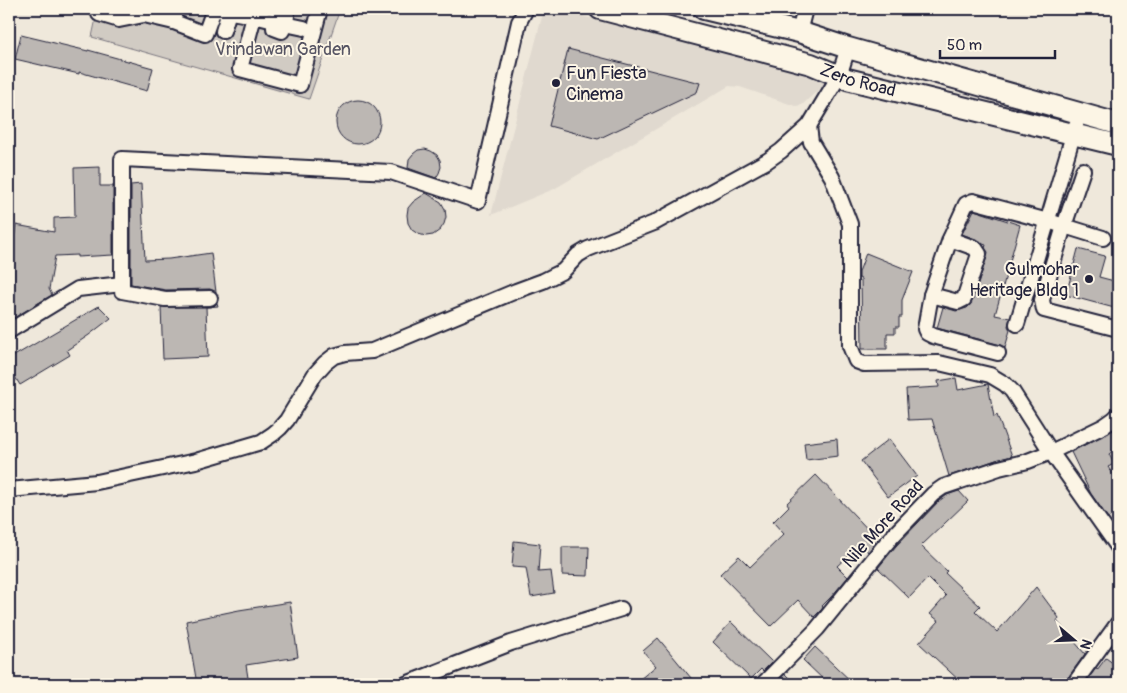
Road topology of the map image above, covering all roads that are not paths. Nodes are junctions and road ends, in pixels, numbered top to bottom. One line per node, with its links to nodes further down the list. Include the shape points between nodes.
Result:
1 (320, 9): 7 (street, via 300,85 240,69)
2 (526, 9): 11 (street)
3 (600, 9): 12 (street, Zero Road)
4 (704, 9): 15 (street, Zero Road)
5 (805, 9): 15 (street)
6 (229, 12): 7 (street); 10 (street, via 214,9 205,34); 14 (street)
7 (255, 12): 13 (street, via 279,23)
8 (139, 13): 9 (street, via 119,20); 10 (street)
9 (99, 14)
10 (174, 15)
11 (518, 15): 28 (street, via 478,201 391,172 122,159)
12 (658, 16): 17 (street, Zero Road, via 811,64)
13 (304, 28)
14 (223, 31)
15 (799, 32): 16 (street, Zero Road)
16 (848, 48): 17 (street); 18 (street, Zero Road)
17 (839, 76): 20 (street); 21 (street, Zero Road)
18 (1079, 113): 19 (street, Zero Road); 21 (street)
19 (1118, 124)
20 (809, 126): 36 (street, via 811,142 832,177 850,224 850,346 856,361 864,364 939,363 990,374 1012,391); 37 (street, via 767,160 654,223 588,249 554,276 372,351 334,356 315,374 287,420 261,442 196,462 97,482)
21 (1074, 134): 22 (street, Zero Road); 24 (street)
22 (1118, 145)
23 (1083, 170): 25 (street)
24 (1048, 221): 25 (street); 27 (street, via 973,201 966,204); 31 (street)
25 (1064, 226): 26 (street); 32 (street, via 1042,300 1044,310)
26 (1103, 238)
27 (950, 239): 29 (street); 29 (street, via 976,248 979,254 964,299 958,302)
28 (122, 284): 30 (street, via 122,291 146,296); 33 (street, via 78,289)
29 (932, 295): 34 (street, via 925,329 927,333)
30 (210, 298)
31 (1017, 324)
32 (1118, 329)
33 (9, 331)
34 (998, 353)
35 (1118, 415): 36 (street, Nile More Road, via 1104,426)
36 (1051, 452): 38 (street); 42 (street, Nile More Road, via 943,486 933,494 890,540 817,629)
37 (9, 490)
38 (1118, 547)
39 (621, 609): 41 (street, via 512,643)
40 (1118, 623): 43 (street)
41 (406, 684)
42 (763, 684)
43 (1074, 684)

